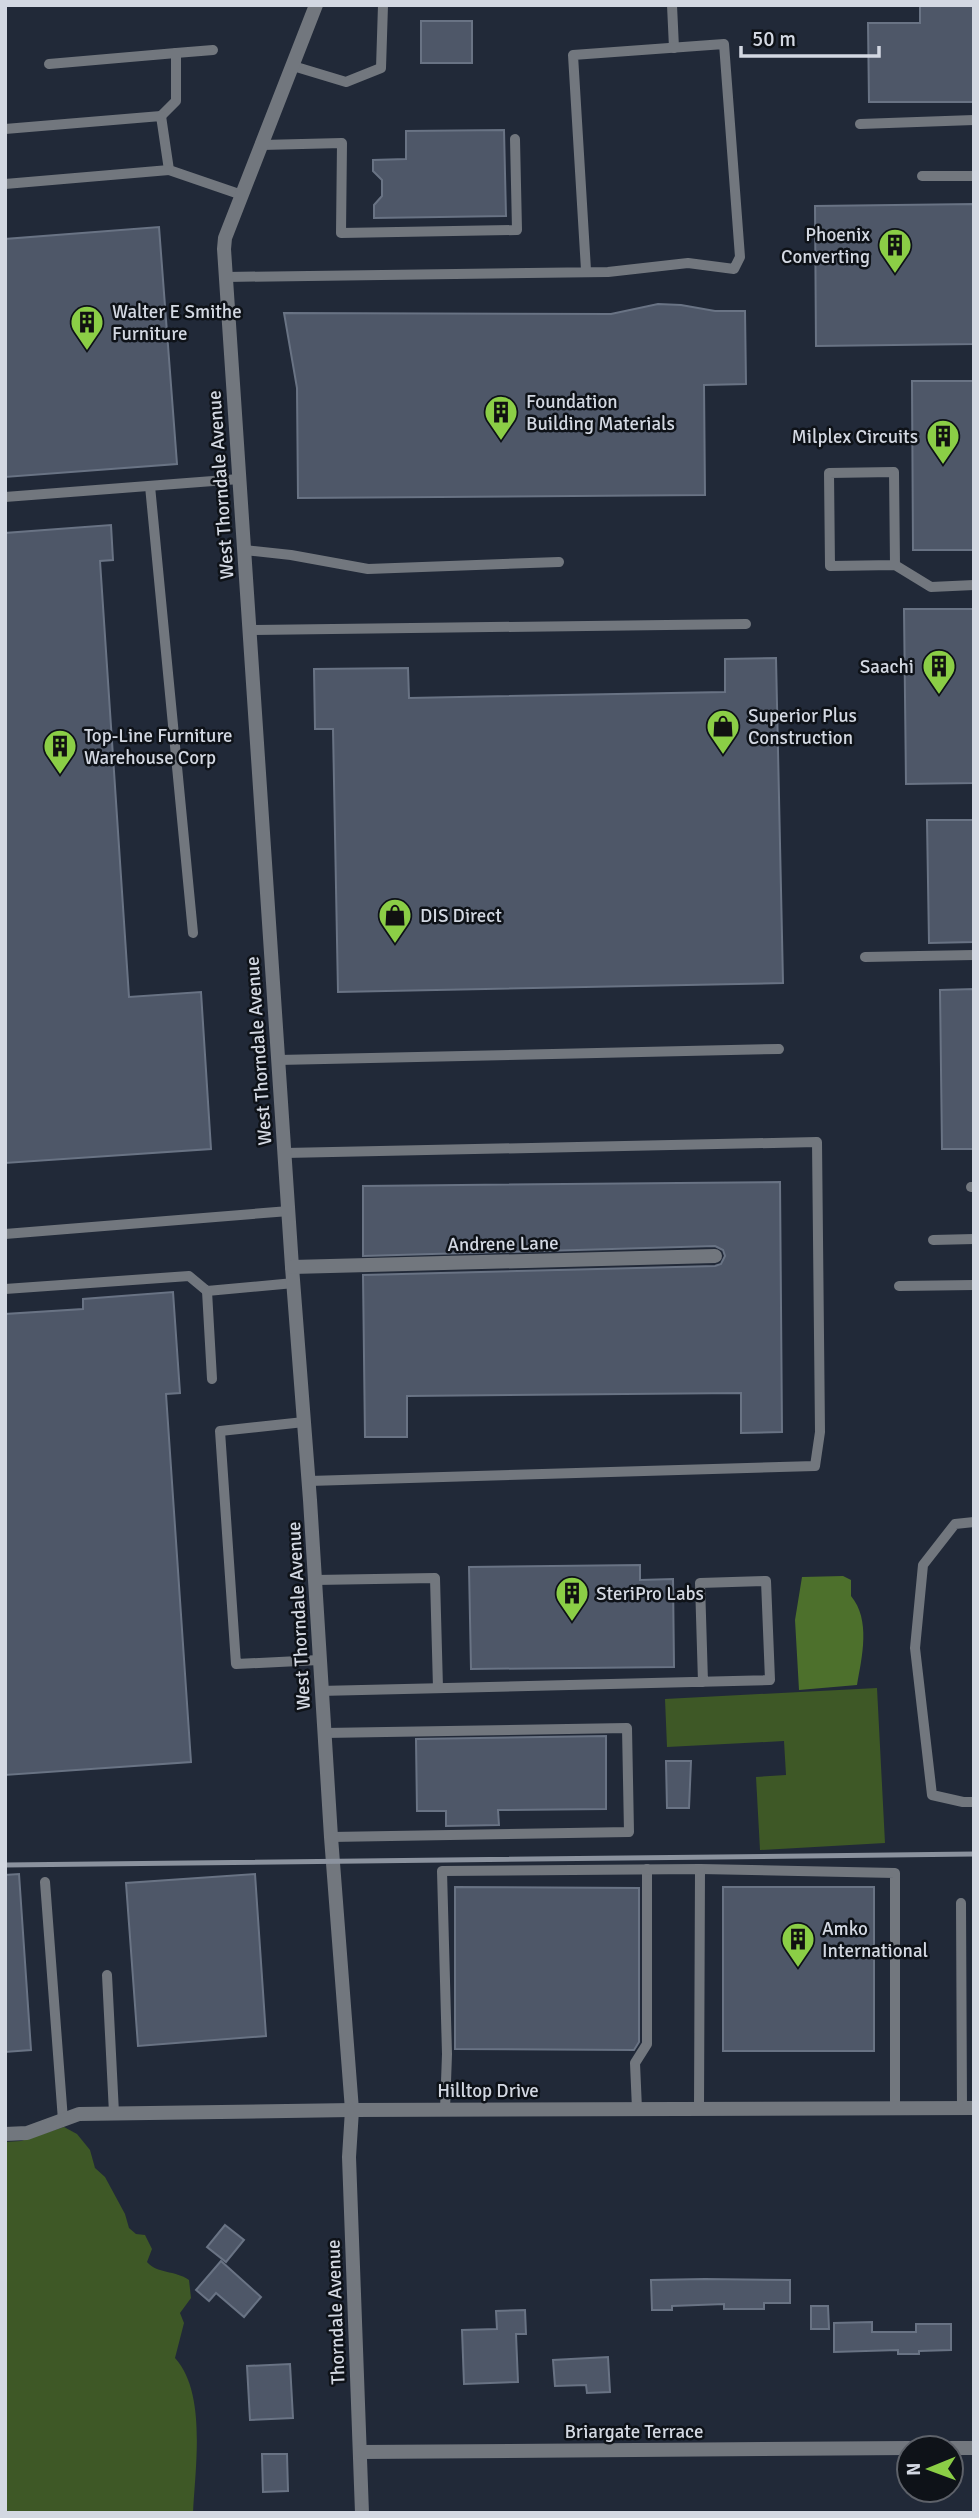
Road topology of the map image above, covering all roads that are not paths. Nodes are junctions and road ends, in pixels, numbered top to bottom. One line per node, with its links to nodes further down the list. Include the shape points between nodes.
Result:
1 (316, 5): 8 (street, West Thorndale Avenue)
2 (383, 5): 8 (lane, via 381,68 346,82)
3 (671, 5): 4 (lane)
4 (674, 48): 20 (lane, via 573,55); 20 (lane, via 724,44 740,257 734,269 688,264)
5 (213, 50): 6 (lane)
6 (176, 53): 7 (lane); 9 (lane, via 176,102)
7 (49, 64)
8 (292, 66): 14 (street, West Thorndale Avenue)
9 (161, 116): 12 (lane); 15 (lane)
10 (974, 120): 11 (lane)
11 (860, 124)
12 (5, 129)
13 (515, 139): 14 (lane, via 517,230 341,233 342,143)
14 (262, 145): 19 (street, West Thorndale Avenue)
15 (169, 170): 18 (lane); 19 (lane)
16 (922, 176): 17 (lane)
17 (974, 176)
18 (5, 184)
19 (242, 195): 21 (street, West Thorndale Avenue, via 225,238)
20 (586, 270): 21 (lane)
21 (226, 277): 22 (street, West Thorndale Avenue)
22 (239, 480): 23 (lane); 25 (street, West Thorndale Avenue)
23 (150, 486): 24 (lane); 31 (lane)
24 (5, 497)
25 (244, 550): 26 (lane, via 368,569); 30 (street, West Thorndale Avenue)
26 (559, 562)
27 (895, 565): 27 (lane, via 830,566 828,473 894,472); 28 (lane, via 931,587)
28 (974, 585)
29 (746, 624): 30 (lane)
30 (250, 630): 35 (street, West Thorndale Avenue)
31 (193, 933)
32 (974, 955): 33 (lane)
33 (865, 957)
34 (779, 1049): 35 (lane)
35 (278, 1060): 36 (street, West Thorndale Avenue)
36 (285, 1153): 37 (street, West Thorndale Avenue); 50 (lane, via 817,1142 820,1432 815,1466)
37 (289, 1211): 38 (lane); 42 (street, West Thorndale Avenue)
38 (5, 1234)
39 (974, 1239): 40 (lane)
40 (933, 1240)
41 (715, 1256): 42 (street, Andrene Lane)
42 (292, 1267): 43 (street, West Thorndale Avenue)
43 (293, 1283): 47 (lane); 49 (street, West Thorndale Avenue)
44 (899, 1286): 45 (lane)
45 (974, 1286)
46 (5, 1289): 47 (lane, via 189,1276)
47 (207, 1291): 48 (lane)
48 (212, 1379)
49 (304, 1422): 50 (street, West Thorndale Avenue); 53 (lane, via 220,1431 236,1664)
50 (309, 1481): 52 (street, West Thorndale Avenue)
51 (974, 1522): 58 (lane, via 955,1524 923,1565 915,1648 932,1795)
52 (315, 1580): 53 (street, West Thorndale Avenue); 55 (lane, via 435,1578)
53 (319, 1660): 56 (street, West Thorndale Avenue)
54 (703, 1682): 54 (lane, via 770,1680 766,1581 700,1583); 55 (lane)
55 (438, 1688): 56 (lane)
56 (321, 1691): 57 (street, West Thorndale Avenue)
57 (324, 1733): 59 (street, West Thorndale Avenue); 59 (lane, via 627,1728 629,1832)
58 (974, 1802)
59 (331, 1837): 69 (street, West Thorndale Avenue)
60 (647, 1869): 61 (lane); 67 (lane, via 647,2044 635,2063); 70 (lane, via 442,1871)
61 (700, 1869): 65 (lane, via 895,1873); 68 (lane)
62 (45, 1882): 72 (lane)
63 (961, 1903): 66 (lane)
64 (107, 1975): 71 (lane)
65 (895, 2108): 66 (street, Hilltop Drive); 68 (street, Hilltop Drive)
66 (968, 2108)
67 (637, 2109): 68 (street, Hilltop Drive); 70 (street, Hilltop Drive)
68 (699, 2109)
69 (352, 2110): 70 (street, Hilltop Drive); 71 (street, Hilltop Drive); 75 (street, Thorndale Avenue, via 349,2157)
70 (444, 2110)
71 (114, 2113): 72 (street, Hilltop Drive, via 79,2114)
72 (62, 2120): 73 (street, Hilltop Drive, via 27,2133)
73 (5, 2134)
74 (895, 2448): 75 (street, Briargate Terrace)
75 (360, 2452): 76 (street, Thorndale Avenue)
76 (362, 2513)

